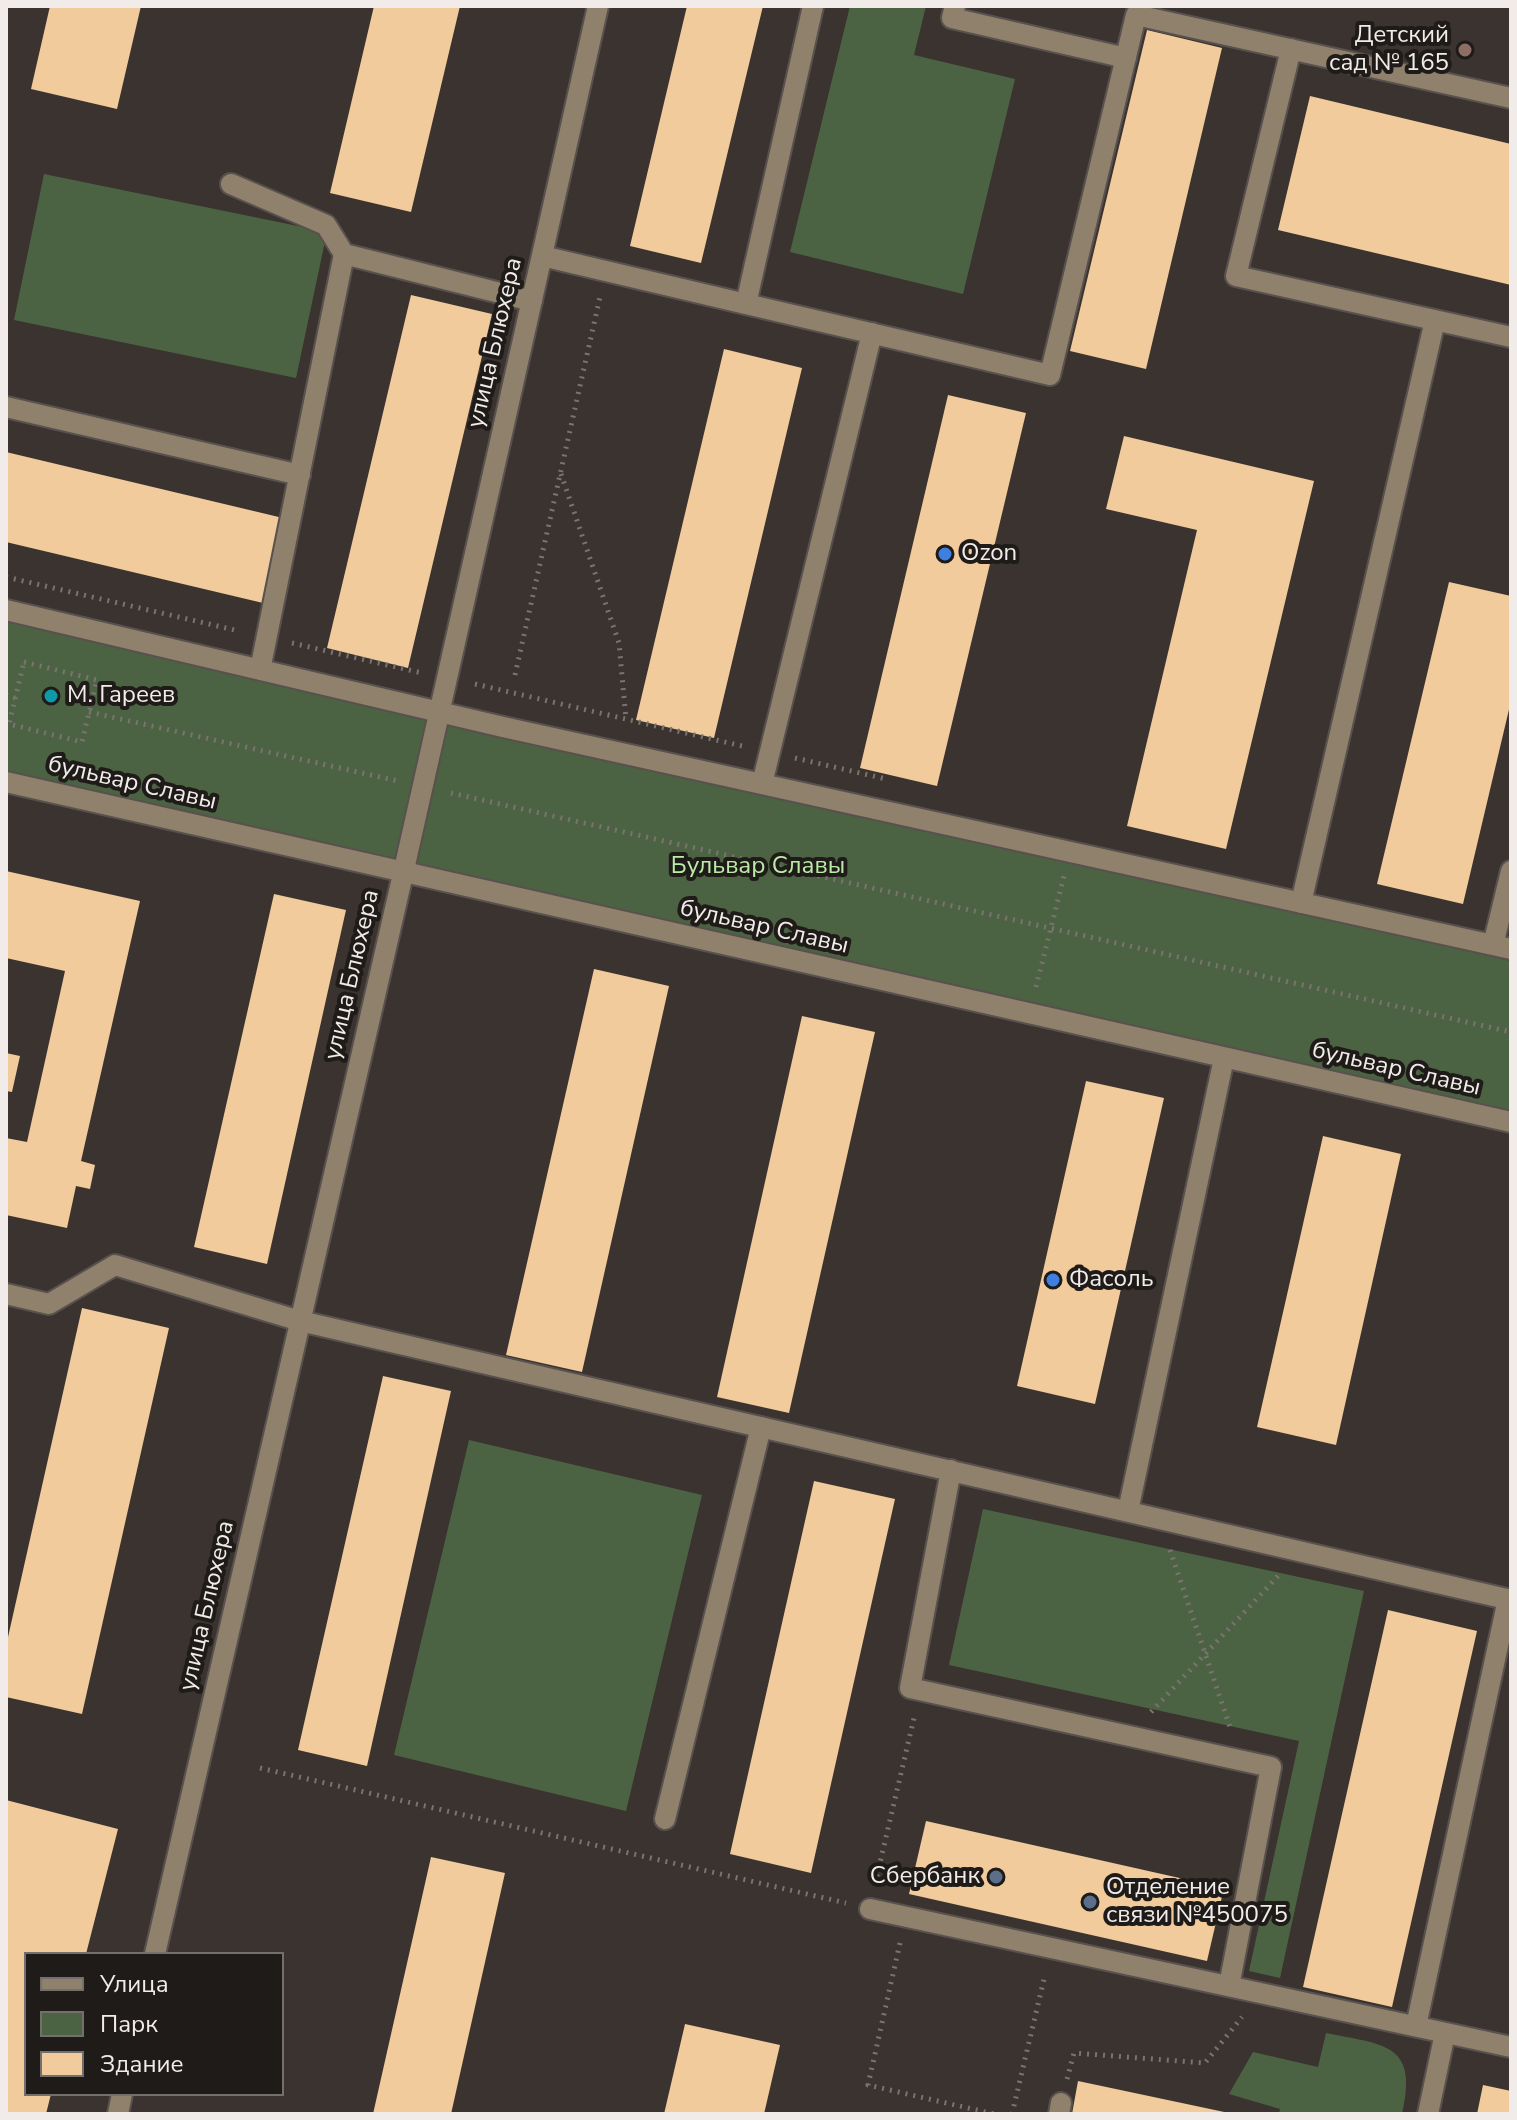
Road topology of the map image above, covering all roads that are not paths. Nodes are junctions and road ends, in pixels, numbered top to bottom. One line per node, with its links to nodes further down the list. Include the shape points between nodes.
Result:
1 (598, 6): 9 (street, улица Блюхера)
2 (813, 6): 11 (street)
3 (955, 6): 5 (street, via 952,18)
4 (1291, 49): 5 (street, via 1136,15); 6 (street); 12 (street, via 1236,276)
5 (1126, 58): 13 (street, via 1050,375)
6 (1511, 98)
7 (231, 184): 8 (street, via 326,225)
8 (344, 254): 10 (street); 16 (street)
9 (542, 256): 10 (street, улица Блюхера); 11 (street)
10 (532, 301): 19 (street, улица Блюхера)
11 (746, 304): 13 (street)
12 (1435, 320): 14 (street); 24 (street)
13 (872, 333): 21 (street)
14 (1511, 337)
15 (6, 407): 16 (street)
16 (300, 475): 18 (street)
17 (6, 610): 18 (street)
18 (260, 670): 19 (street)
19 (440, 713): 21 (street); 23 (street, улица Блюхера)
20 (6, 782): 23 (street, бульвар Славы)
21 (762, 784): 24 (street)
22 (1511, 871): 25 (street)
23 (403, 874): 26 (street, бульвар Славы); 29 (street, улица Блюхера)
24 (1301, 903): 25 (street)
25 (1502, 947)
26 (1224, 1058): 27 (street, бульвар Славы); 32 (street)
27 (1511, 1122)
28 (6, 1294): 29 (street, via 49,1304 115,1265)
29 (300, 1321): 30 (street); 36 (street, улица Блюхера)
30 (761, 1427): 31 (street); 34 (street)
31 (951, 1470): 32 (street); 37 (street, via 910,1688 1271,1767)
32 (1128, 1511): 33 (street)
33 (1510, 1599): 38 (street)
34 (665, 1819)
35 (870, 1909): 37 (street)
36 (155, 1952)
37 (1229, 1986): 38 (street)
38 (1416, 2026): 39 (street)
39 (1445, 2033): 40 (street); 41 (street)
40 (1511, 2047)
41 (1428, 2114)

